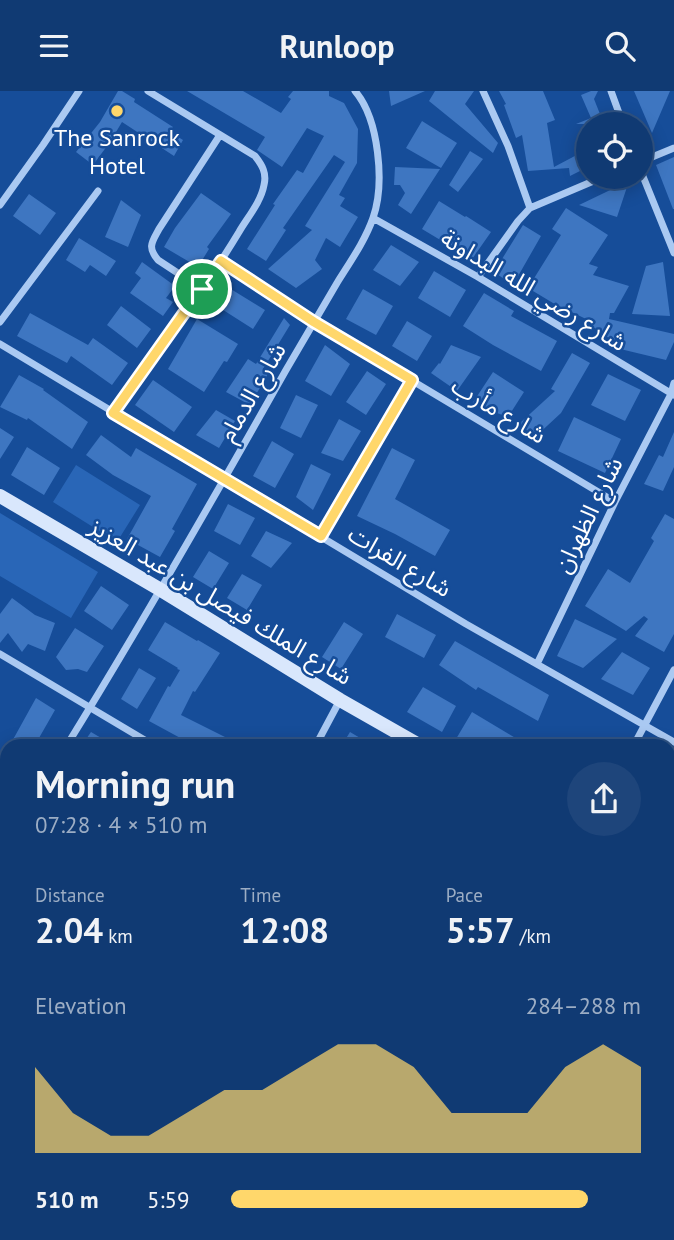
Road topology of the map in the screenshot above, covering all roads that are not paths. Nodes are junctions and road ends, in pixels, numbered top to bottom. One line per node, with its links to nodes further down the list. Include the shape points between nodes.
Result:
1 (79, 91): 13 (street)
2 (148, 91): 7 (street)
3 (355, 91): 15 (street, شارع الدمام, via 368,114 377,147 379,191)
4 (483, 91): 14 (street)
5 (611, 91): 6 (street)
6 (619, 112)
7 (220, 135): 17 (street, via 255,156 265,173 259,198); 19 (street, via 151,248 158,260)
8 (674, 148): 9 (street)
9 (653, 157)
10 (576, 188): 14 (street)
11 (648, 189): 16 (street)
12 (98, 191): 20 (street)
13 (0, 205)
14 (530, 208): 18 (street)
15 (373, 218): 18 (street, شارع رضي الله البداونة); 21 (street, شارع الدمام)
16 (674, 253)
17 (221, 261): 19 (street); 21 (street, شارع مأرب)
18 (478, 277): 25 (street, شارع رضي الله البداونة)
19 (202, 289): 26 (street)
20 (0, 322)
21 (314, 322): 23 (street, شارع مأرب); 27 (street, شارع الدمام)
22 (0, 344): 26 (street, شارع الفرات)
23 (412, 380): 29 (street, شارع مأرب); 30 (street)
24 (674, 383): 25 (street, شارع الظهران)
25 (672, 395): 29 (street, شارع الظهران)
26 (113, 413): 27 (street, شارع الفرات)
27 (224, 479): 30 (street, شارع الفرات); 31 (street, شارع الدمام)
28 (0, 495): 31 (main road, شارع الملك فيصل بن عبد العزيز)
29 (615, 502): 33 (street, شارع الظهران)
30 (321, 536): 33 (street, شارع الفرات)
31 (161, 590): 35 (main road, شارع الملك فيصل بن عبد العزيز); 36 (street, شارع الدمام)
32 (0, 653): 36 (street)
33 (537, 664): 37 (street, شارع الفرات)
34 (674, 670): 37 (street)
35 (341, 700): 40 (street); 41 (main road, شارع الملك فيصل بن عبد العزيز)
36 (90, 708): 38 (street, شارع الدمام); 39 (street)
37 (645, 726): 42 (street); 43 (street, شارع الفرات)
38 (71, 739)
39 (143, 739)
40 (320, 739)
41 (409, 739)
42 (637, 739)
43 (669, 739)

